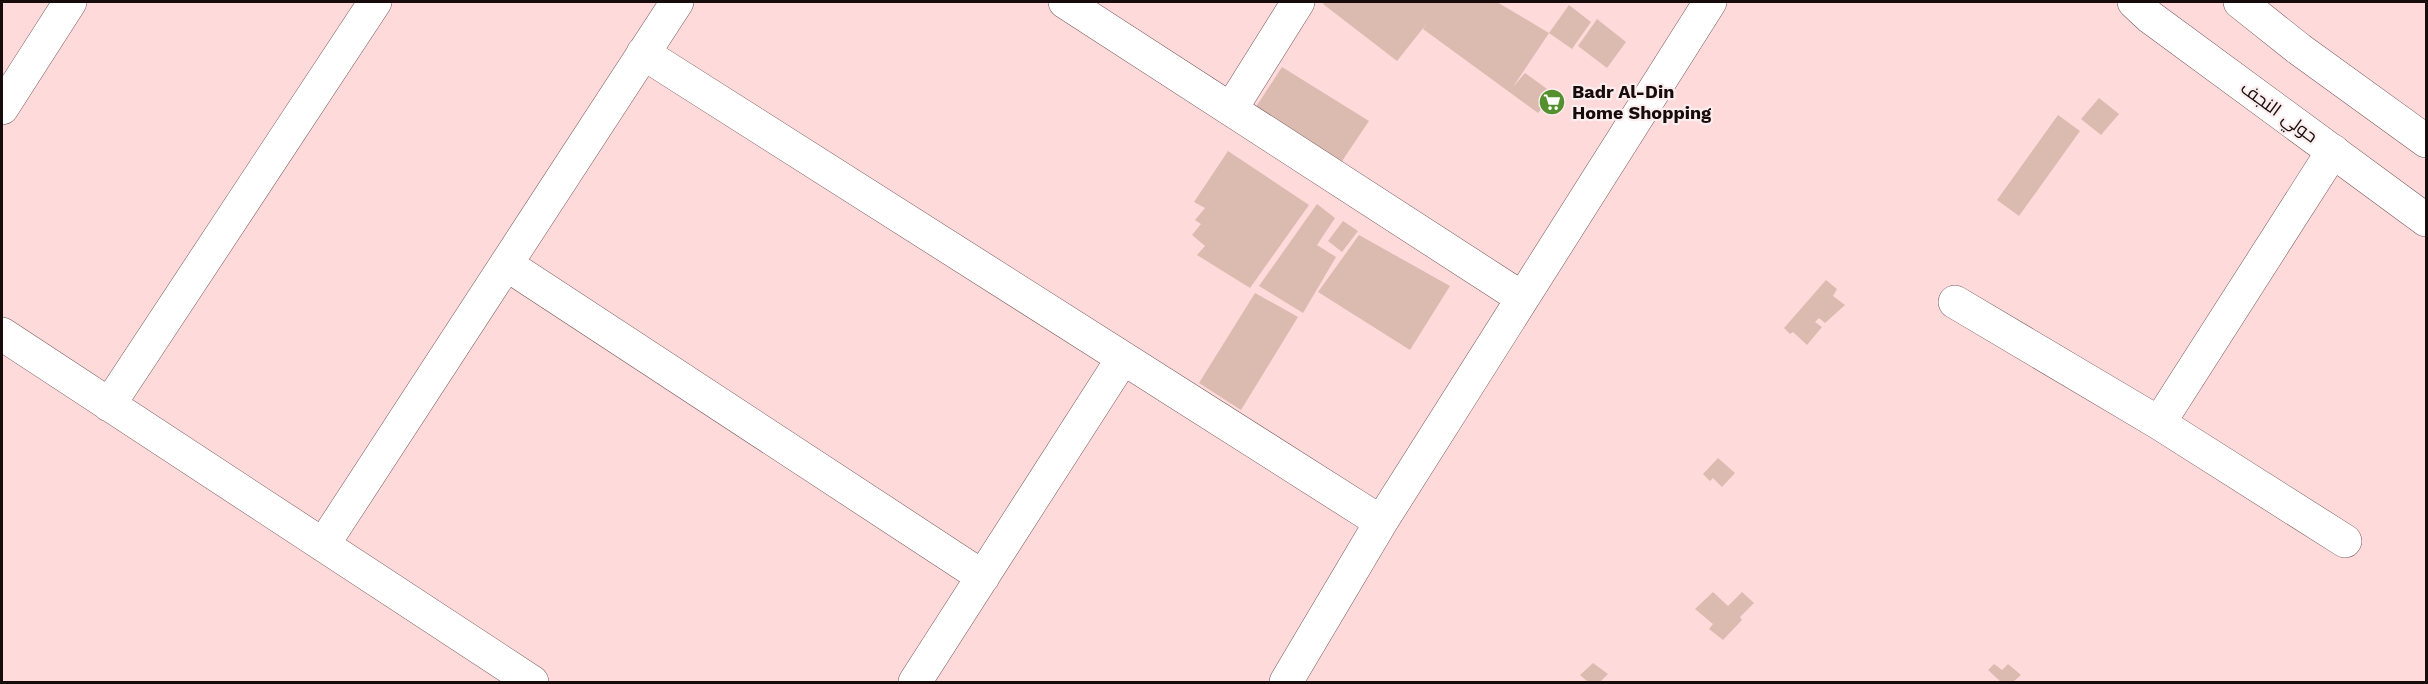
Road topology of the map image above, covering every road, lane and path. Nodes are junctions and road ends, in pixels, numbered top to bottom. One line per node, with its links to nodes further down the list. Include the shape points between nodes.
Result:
1 (70, 2): 10 (street)
2 (375, 2): 20 (street)
3 (677, 2): 9 (street)
4 (1065, 2): 11 (street)
5 (1298, 2): 11 (street)
6 (1710, 2): 16 (street)
7 (2134, 2): 13 (street, حولي النجف)
8 (2240, 2): 12 (street, via 2299,50)
9 (643, 53): 15 (street); 19 (street)
10 (2, 108)
11 (1232, 110): 16 (street)
12 (2427, 141)
13 (2332, 151): 14 (street, حولي النجف); 21 (street)
14 (2427, 220)
15 (506, 264): 24 (street); 25 (street)
16 (1522, 298): 22 (street)
17 (1955, 302): 21 (street)
18 (2, 334): 20 (street)
19 (1123, 358): 22 (street); 25 (street)
20 (109, 405): 24 (street)
21 (2159, 423): 23 (street)
22 (1381, 522): 28 (street)
23 (2345, 541)
24 (323, 545): 26 (street)
25 (983, 578): 27 (street)
26 (532, 682)
27 (915, 682)
28 (1286, 682)

